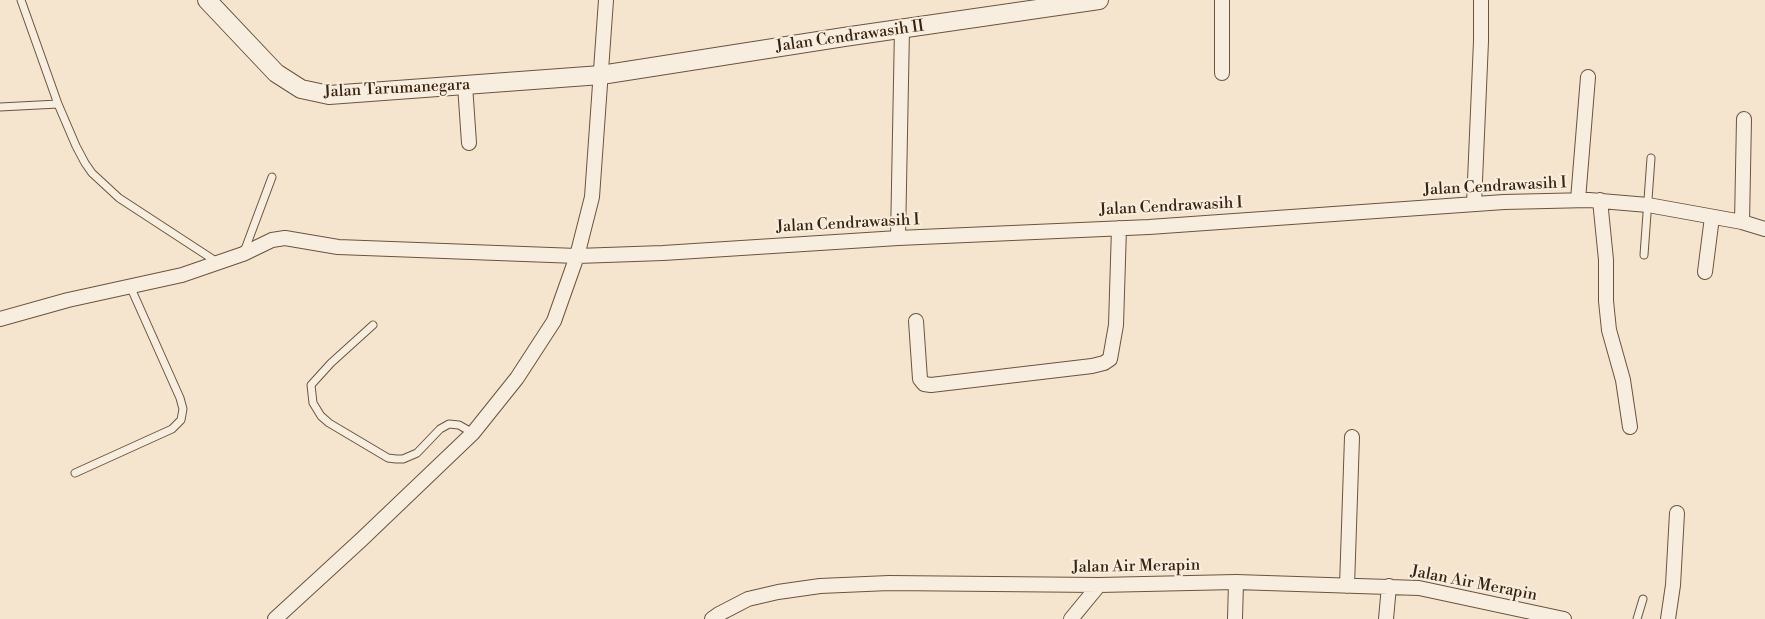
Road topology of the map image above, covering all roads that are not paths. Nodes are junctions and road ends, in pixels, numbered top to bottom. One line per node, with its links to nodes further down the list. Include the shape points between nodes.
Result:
1 (20, 0): 12 (lane)
2 (207, 0): 11 (street, Jalan Tarumanegara, via 262,59 282,77 301,89 329,95 344,95)
3 (606, 0): 9 (street)
4 (1099, 0): 7 (street, Jalan Cendrawasih II)
5 (1222, 0): 8 (street)
6 (1481, 0): 20 (street)
7 (902, 29): 9 (street, Jalan Cendrawasih II); 26 (street)
8 (1222, 74)
9 (601, 75): 11 (street, Jalan Tarumanegara); 29 (street, via 592,197)
10 (1588, 76): 18 (street)
11 (465, 85): 15 (street)
12 (58, 104): 13 (lane); 30 (lane, via 76,146 92,174 119,198)
13 (0, 107)
14 (1744, 119): 23 (street)
15 (469, 144)
16 (1651, 158): 21 (lane)
17 (272, 177): 27 (lane)
18 (1578, 200): 19 (street, Jalan Cendrawasih I); 20 (street, Jalan Cendrawasih I)
19 (1600, 200): 21 (street, Jalan Cendrawasih I); 36 (street, via 1609,330 1623,380)
20 (1474, 204): 24 (street, Jalan Cendrawasih I)
21 (1648, 205): 22 (street, Jalan Cendrawasih I); 28 (lane)
22 (1712, 217): 23 (street, Jalan Cendrawasih I); 31 (street)
23 (1742, 222): 25 (street, Jalan Cendrawasih I)
24 (1119, 228): 26 (street, Jalan Cendrawasih I); 34 (street, via 1116,325 1110,359 1104,363 1046,372 924,384 920,380)
25 (1765, 229)
26 (898, 238): 29 (street, Jalan Cendrawasih I)
27 (243, 254): 29 (street, Jalan Cendrawasih I, via 272,240 285,238 338,247); 30 (street, Jalan Cendrawasih I)
28 (1644, 255)
29 (577, 256): 37 (street, via 554,321 517,378)
30 (219, 263): 32 (street, Jalan Cendrawasih I, via 182,275)
31 (1706, 272)
32 (130, 286): 33 (street, Jalan Cendrawasih I); 39 (lane, via 180,398 183,409 181,420 172,429)
33 (0, 319)
34 (916, 321)
35 (373, 325): 37 (lane, via 312,385 313,402 321,416 388,458 396,460 416,453 440,429 449,424 459,425)
36 (1630, 427)
37 (473, 433): 47 (street)
38 (1352, 437): 43 (street)
39 (75, 473)
40 (1677, 512): 54 (street, via 1673,585)
41 (1236, 582): 42 (street, Jalan Air Merapin); 43 (street, Jalan Air Merapin); 50 (street)
42 (1099, 585): 48 (street, Jalan Air Merapin, via 889,583 820,586 778,592 748,600); 49 (street)
43 (1347, 586): 44 (street, Jalan Air Merapin)
44 (1389, 586): 46 (street, Jalan Air Merapin, via 1419,588); 51 (street)
45 (1644, 600): 53 (lane)
46 (1528, 615): 52 (street, Jalan Air Merapin)
47 (275, 619)
48 (712, 619)
49 (1071, 619)
50 (1235, 619)
51 (1386, 619)
52 (1564, 619)
53 (1637, 619)
54 (1668, 619)

